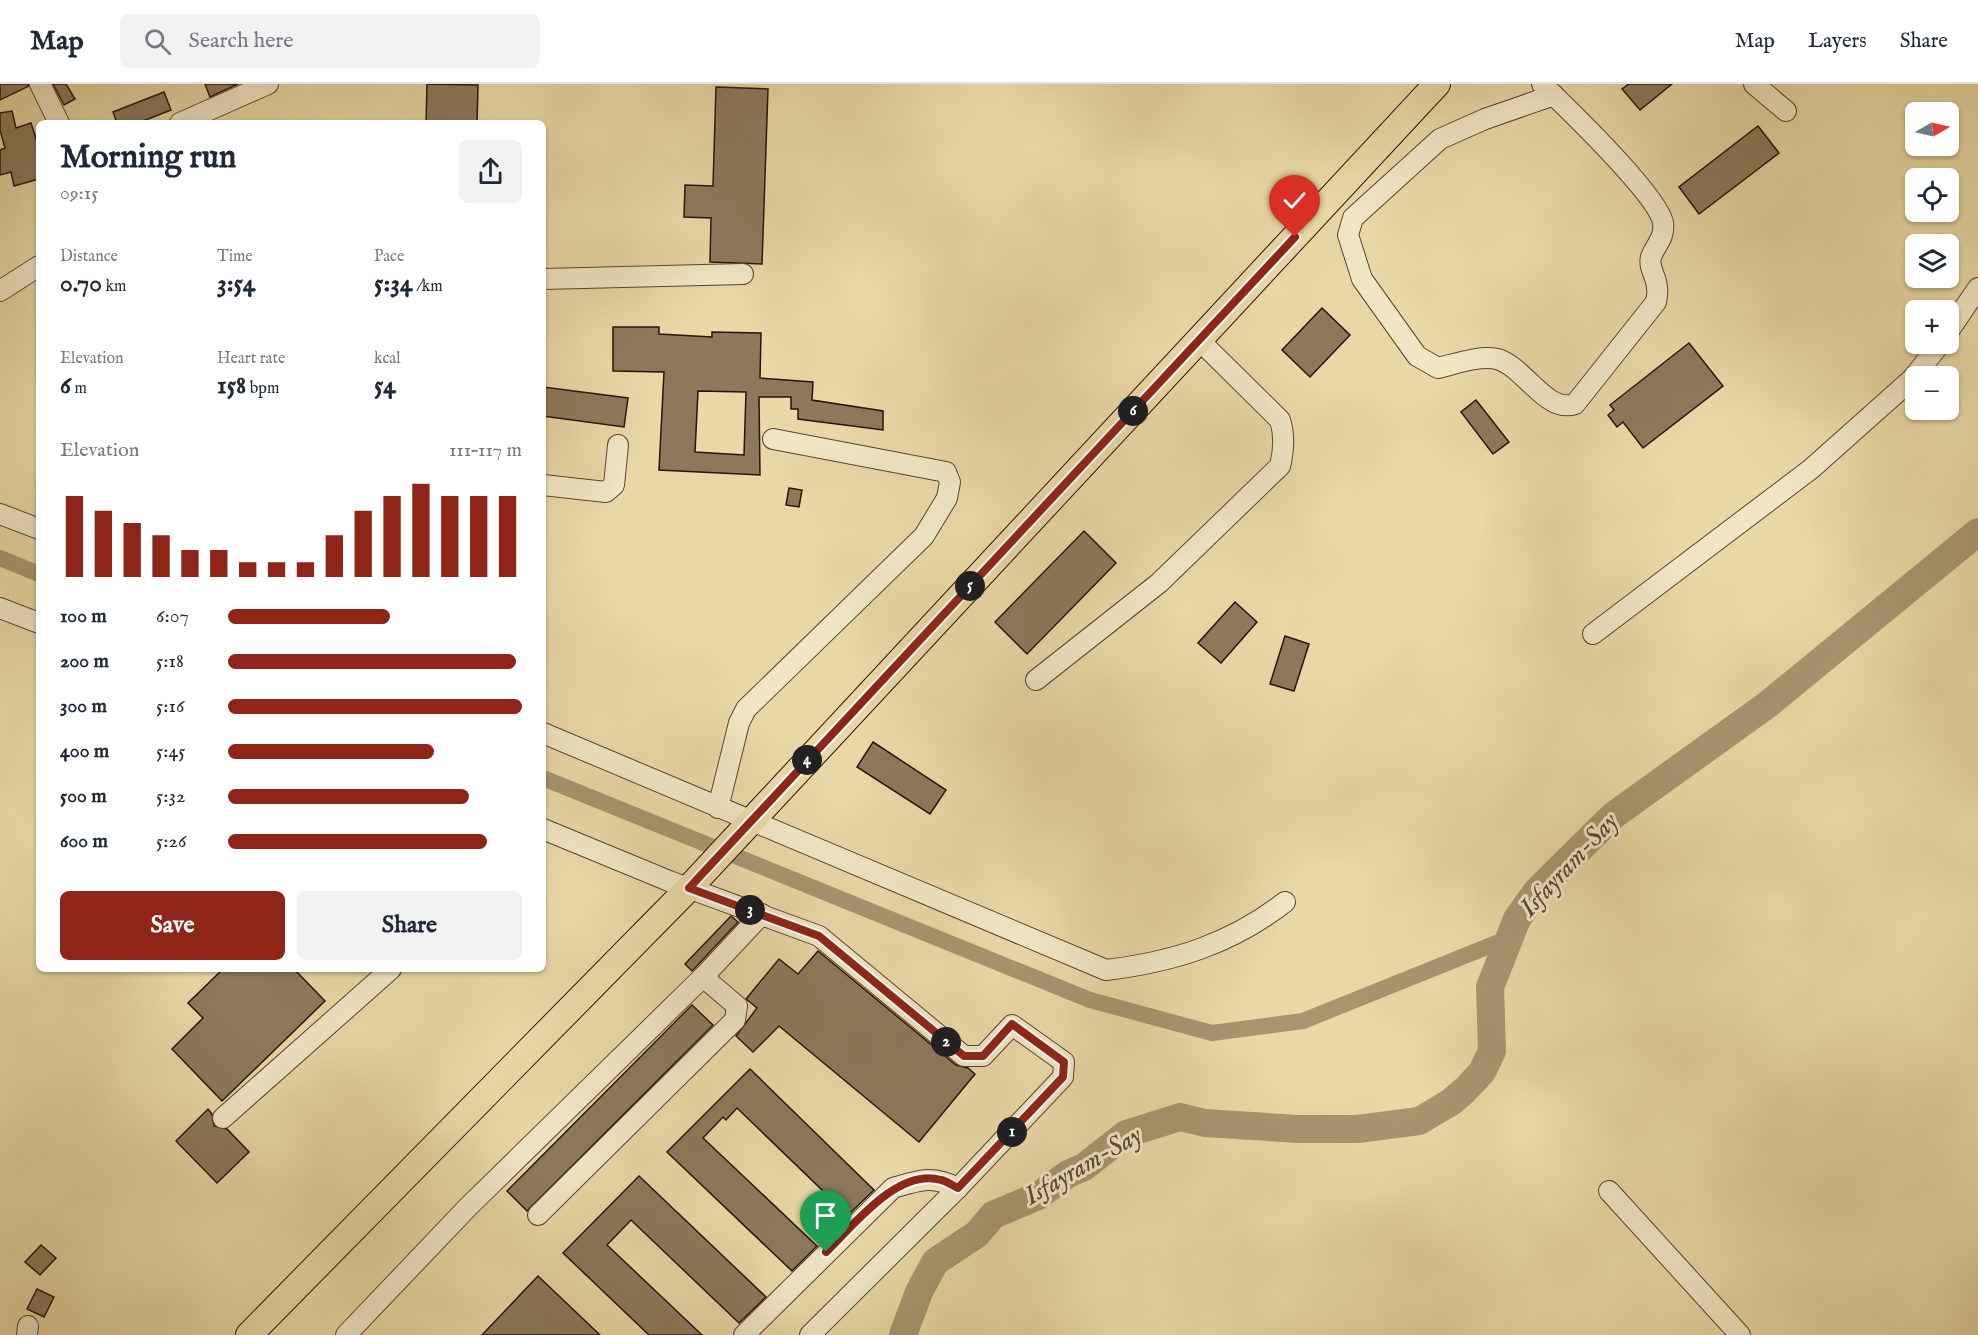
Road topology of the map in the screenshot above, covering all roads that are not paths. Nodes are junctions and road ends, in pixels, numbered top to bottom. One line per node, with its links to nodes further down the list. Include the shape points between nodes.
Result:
1 (40, 84): 7 (street)
2 (268, 84): 8 (street)
3 (1437, 84): 15 (main road)
4 (1754, 84): 6 (street)
5 (1548, 89): 5 (street, via 1600,141 1663,221 1663,237 1651,258 1651,272 1658,286 1656,302 1575,404 1566,407 1555,404 1498,359 1438,368 1417,356 1362,279 1348,235 1353,218 1440,139)
6 (1786, 111)
7 (58, 120)
8 (187, 120)
9 (36, 268): 13 (street)
10 (744, 274): 11 (street)
11 (546, 279)
12 (1978, 288): 14 (street)
13 (0, 291)
14 (1959, 316)
15 (1199, 340): 25 (street, via 1280,420 1284,441 1280,466 1159,582); 28 (main road)
16 (1932, 354): 24 (street, via 1912,379 1811,469)
17 (773, 440): 27 (street, via 946,472 950,482 947,498 924,536 746,709)
18 (618, 445): 19 (street, via 614,485 606,492)
19 (546, 485)
20 (0, 514): 21 (street)
21 (36, 528)
22 (0, 608): 23 (street)
23 (36, 622)
24 (1593, 634)
25 (1036, 680)
26 (546, 734): 27 (street)
27 (718, 808): 28 (street)
28 (750, 821): 30 (main road); 31 (street, via 1106,970 1176,958 1256,924)
29 (546, 833): 30 (street)
30 (689, 888): 32 (street); 39 (main road)
31 (1285, 902)
32 (762, 914): 34 (street); 36 (street, via 819,936 964,1056 983,1056 1012,1024 1064,1062 1063,1077)
33 (388, 972): 35 (street)
34 (703, 977): 38 (street, via 737,1006 735,1020); 40 (street, via 468,1207)
35 (223, 1118)
36 (958, 1188): 41 (street, via 940,1179 923,1179 893,1188); 42 (street)
37 (1609, 1191): 43 (street)
38 (538, 1215)
39 (249, 1335)
40 (346, 1335)
41 (744, 1335)
42 (810, 1335)
43 (1740, 1335)

